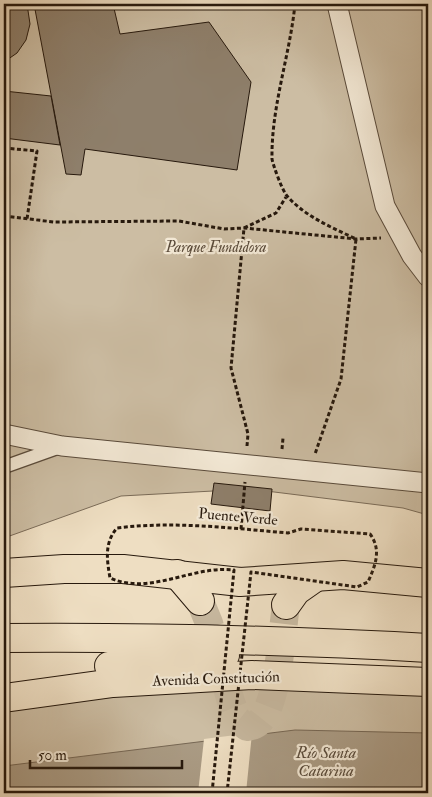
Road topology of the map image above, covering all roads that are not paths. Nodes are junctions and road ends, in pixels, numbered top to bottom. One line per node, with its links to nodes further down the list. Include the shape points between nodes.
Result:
1 (337, 4): 2 (street, via 385,206 412,256)
2 (428, 277)
3 (4, 434): 4 (street)
4 (62, 446): 5 (lane); 6 (street)
5 (4, 467)
6 (428, 483)
7 (4, 573): 8 (highway, via 123,569)
8 (177, 574): 9 (highway, via 240,582); 11 (highway)
9 (316, 577): 10 (highway, via 351,576); 12 (highway, via 296,591)
10 (428, 583)
11 (200, 601)
12 (286, 605)
13 (4, 638): 14 (highway, via 145,637)
14 (349, 644): 15 (highway); 17 (highway, via 98,668)
15 (428, 648)
16 (428, 682): 18 (highway, Avenida Constitución, via 252,675 113,683)
17 (4, 688)
18 (4, 698)

